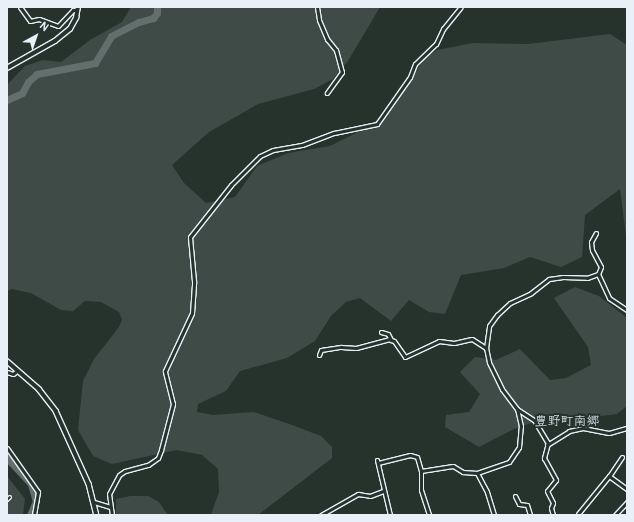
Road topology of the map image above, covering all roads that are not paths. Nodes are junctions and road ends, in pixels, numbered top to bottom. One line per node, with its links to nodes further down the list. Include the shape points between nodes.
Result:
1 (20, 7): 4 (street, via 30,21 39,19 58,26)
2 (317, 7): 6 (street, via 318,20 327,40 336,50 342,72)
3 (461, 7): 32 (street, via 443,29 436,44 415,64 410,77 380,121 371,126 334,133 260,156 231,185 190,237 194,281 192,313 165,371 172,404 161,450 158,458 148,465 119,475 111,487)
4 (77, 9): 5 (street, via 70,29 56,42)
5 (7, 68)
6 (327, 93)
7 (596, 233): 8 (street, via 591,242 592,250 601,267)
8 (598, 274): 9 (street, via 609,298); 12 (street, via 582,278 557,277 546,281 525,297 515,299 492,321)
9 (627, 310)
10 (381, 332): 11 (street, via 388,334)
11 (391, 340): 12 (street, via 404,357 440,341 454,343 472,339); 13 (street, via 356,348 321,350)
12 (486, 348): 17 (street, via 493,373)
13 (319, 355)
14 (7, 361): 15 (street)
15 (18, 370): 16 (street, via 13,374); 30 (street, via 39,389 56,411)
16 (7, 372)
17 (517, 409): 19 (street, via 541,428); 23 (street, via 521,433 514,457 503,466)
18 (627, 428): 19 (street, via 609,434 583,428 569,431)
19 (547, 445): 41 (street, via 544,458 556,480 547,491 553,503)
20 (7, 448): 33 (street, via 38,492)
21 (622, 457): 24 (street)
22 (421, 471): 23 (street, via 453,466 463,472); 26 (street, via 417,457 410,455 378,462); 38 (street, via 421,490)
23 (476, 473): 39 (street, via 487,492)
24 (609, 476): 25 (street); 42 (street)
25 (627, 489)
26 (382, 491): 36 (street, via 370,496 358,494); 37 (street, via 388,499)
27 (515, 496): 40 (street, via 519,504 527,505)
28 (10, 497): 29 (street)
29 (7, 500)
30 (94, 502): 32 (street); 34 (street)
31 (627, 502): 43 (street)
32 (110, 506): 35 (street)
33 (34, 515)
34 (97, 515)
35 (112, 515)
36 (321, 515)
37 (390, 515)
38 (429, 515)
39 (494, 515)
40 (530, 515)
41 (553, 515)
42 (578, 515)
43 (615, 515)

